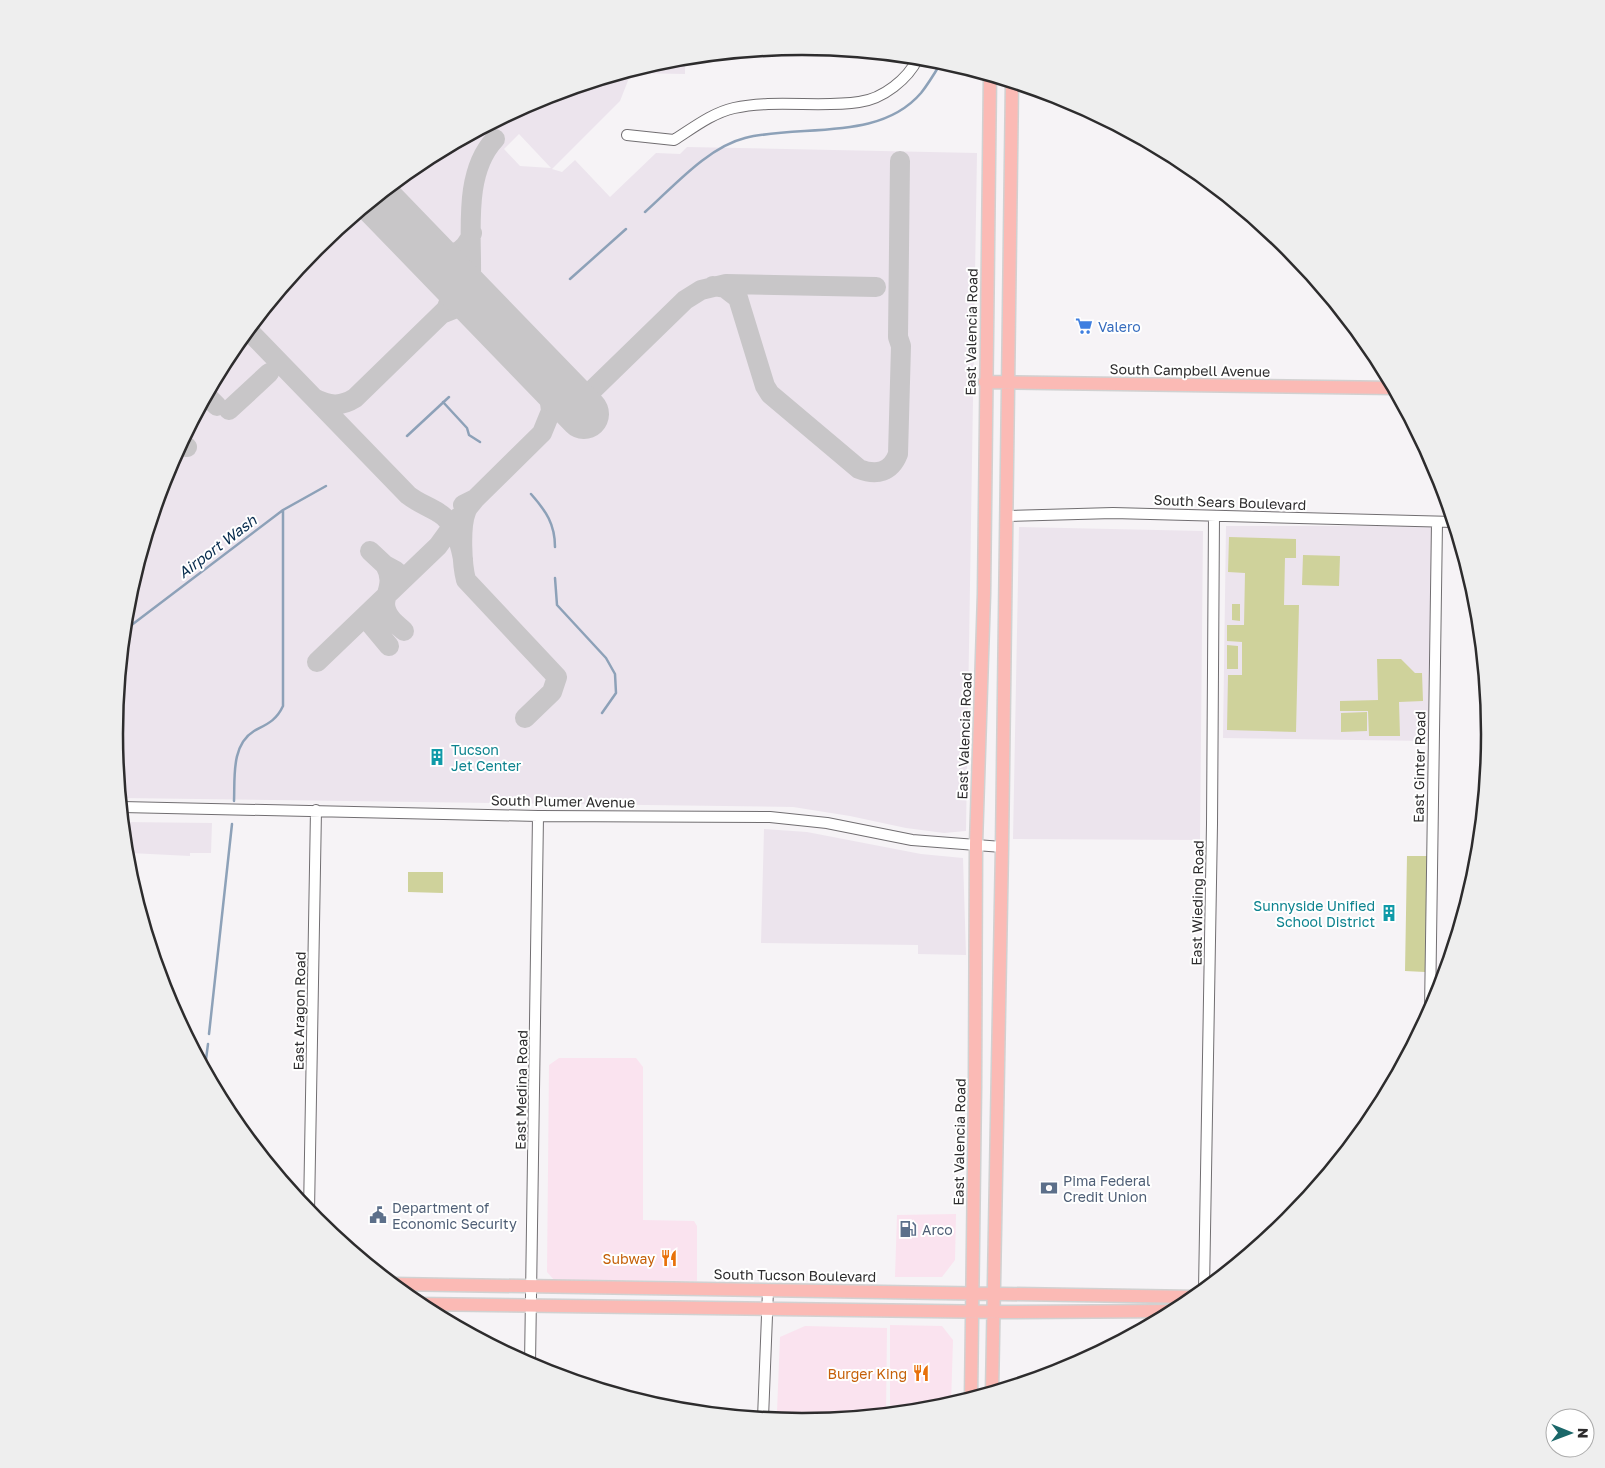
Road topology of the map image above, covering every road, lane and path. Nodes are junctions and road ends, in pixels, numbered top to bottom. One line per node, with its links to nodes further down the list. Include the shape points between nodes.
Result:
1 (913, 65): 4 (street, via 904,78 889,90 860,102 732,108 706,119 674,140)
2 (990, 82): 5 (main road, East Valencia Road)
3 (1012, 88): 6 (main road)
4 (627, 134)
5 (989, 159): 6 (main road); 7 (main road, East Valencia Road)
6 (1010, 159): 8 (main road)
7 (985, 382): 8 (main road, South Campbell Avenue); 17 (main road, East Valencia Road, via 984,594)
8 (1008, 382): 9 (main road, South Campbell Avenue); 10 (main road)
9 (1387, 388)
10 (1006, 516): 11 (street, South Sears Boulevard, via 1114,513); 18 (main road)
11 (1214, 516): 12 (street, South Sears Boulevard); 23 (street, East Wieding Road)
12 (1436, 522): 13 (street, South Sears Boulevard); 19 (street, East Ginter Road)
13 (1447, 522)
14 (128, 807): 15 (street, South Plumer Avenue)
15 (316, 810): 16 (street, South Plumer Avenue); 22 (street, East Aragon Road)
16 (538, 816): 17 (street, South Plumer Avenue, via 770,817 827,822 912,840); 25 (street, East Medina Road)
17 (976, 844): 18 (street, South Plumer Avenue); 20 (main road, East Valencia Road)
18 (1002, 847): 21 (main road)
19 (1430, 993)
20 (975, 1087): 21 (main road); 27 (main road, East Valencia Road)
21 (998, 1087): 28 (main road)
22 (309, 1200)
23 (1204, 1282)
24 (404, 1284): 25 (main road, South Tucson Boulevard)
25 (531, 1286): 26 (main road, South Tucson Boulevard); 31 (street, East Medina Road)
26 (768, 1290): 27 (main road, South Tucson Boulevard); 32 (street)
27 (972, 1293): 28 (main road, South Tucson Boulevard); 33 (main road, East Valencia Road)
28 (994, 1293): 29 (main road, South Tucson Boulevard); 35 (main road)
29 (1183, 1297)
30 (433, 1304): 31 (main road)
31 (531, 1305): 32 (main road); 36 (street, East Medina Road)
32 (768, 1309): 33 (main road); 39 (street)
33 (972, 1311): 35 (main road); 38 (main road, East Valencia Road)
34 (1160, 1311): 35 (main road)
35 (993, 1312): 37 (main road)
36 (530, 1355)
37 (992, 1386)
38 (971, 1392)
39 (763, 1412)

